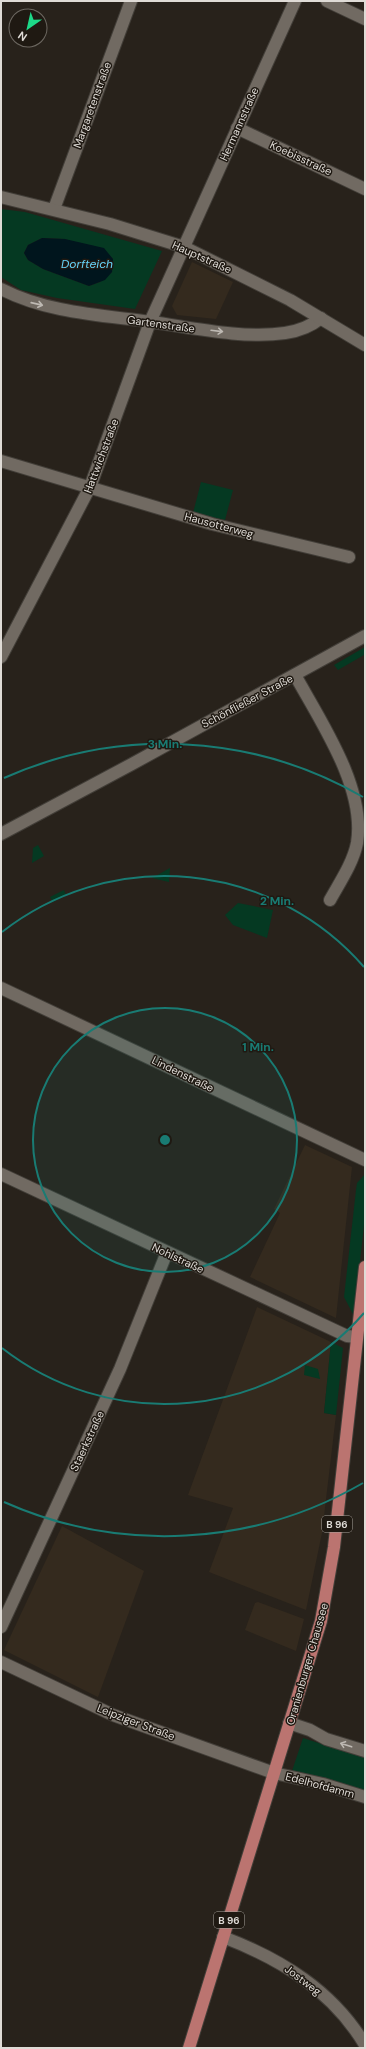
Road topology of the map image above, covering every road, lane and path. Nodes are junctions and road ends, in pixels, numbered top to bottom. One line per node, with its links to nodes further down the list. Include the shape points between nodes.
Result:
1 (131, 1): 8 (street, Margaretenstraße)
2 (295, 1): 5 (street, Hermannstraße)
3 (327, 1): 4 (street)
4 (365, 20)
5 (237, 128): 6 (street, Koebisstraße); 9 (street, Hermannstraße)
6 (365, 189)
7 (1, 197): 8 (street, Hauptstraße)
8 (54, 209): 9 (street, Hauptstraße)
9 (184, 247): 11 (street, Hauptstraße); 12 (street, Hattwichstraße)
10 (1, 289): 12 (street, Gartenstraße, one-way to 12, via 33,303 92,315)
11 (321, 318): 12 (street, Gartenstraße, one-way to 11, via 269,335 302,330); 13 (street, Hauptstraße)
12 (150, 322): 15 (street, Hattwichstraße)
13 (365, 345)
14 (1, 461): 15 (street, Hausotterweg)
15 (90, 487): 16 (street, Hausotterweg, via 212,524); 18 (street, Hattwichstraße)
16 (349, 557)
17 (365, 636): 19 (street, Schönfließer Straße)
18 (1, 657)
19 (295, 675): 20 (street, Schönfließer Straße); 21 (street, via 347,769 360,815 357,844 345,874)
20 (1, 834)
21 (330, 900)
22 (1, 988): 23 (street, Lindenstraße)
23 (365, 1160)
24 (1, 1174): 25 (street, Nohlstraße)
25 (166, 1252): 27 (street, Nohlstraße, via 347,1336); 28 (street, Staerkstraße, via 120,1369)
26 (365, 1267): 27 (main road, Oranienburger Chaussee / B 96)
27 (357, 1337): 30 (main road, Oranienburger Chaussee / B 96, via 326,1601)
28 (1, 1628)
29 (1, 1662): 32 (street, Leipziger Straße, via 111,1715)
30 (290, 1723): 31 (street, one-way to 30, via 326,1739); 32 (main road, Oranienburger Chaussee / B 96)
31 (365, 1751)
32 (274, 1773): 33 (street, Edelhofdamm); 34 (main road, Oranienburger Chaussee / B 96)
33 (365, 1797)
34 (223, 1937): 35 (street, Jostweg, via 268,1956 295,1972 339,2010); 36 (main road, Oranienburger Chaussee / B 96)
35 (365, 2045)
36 (189, 2048)

